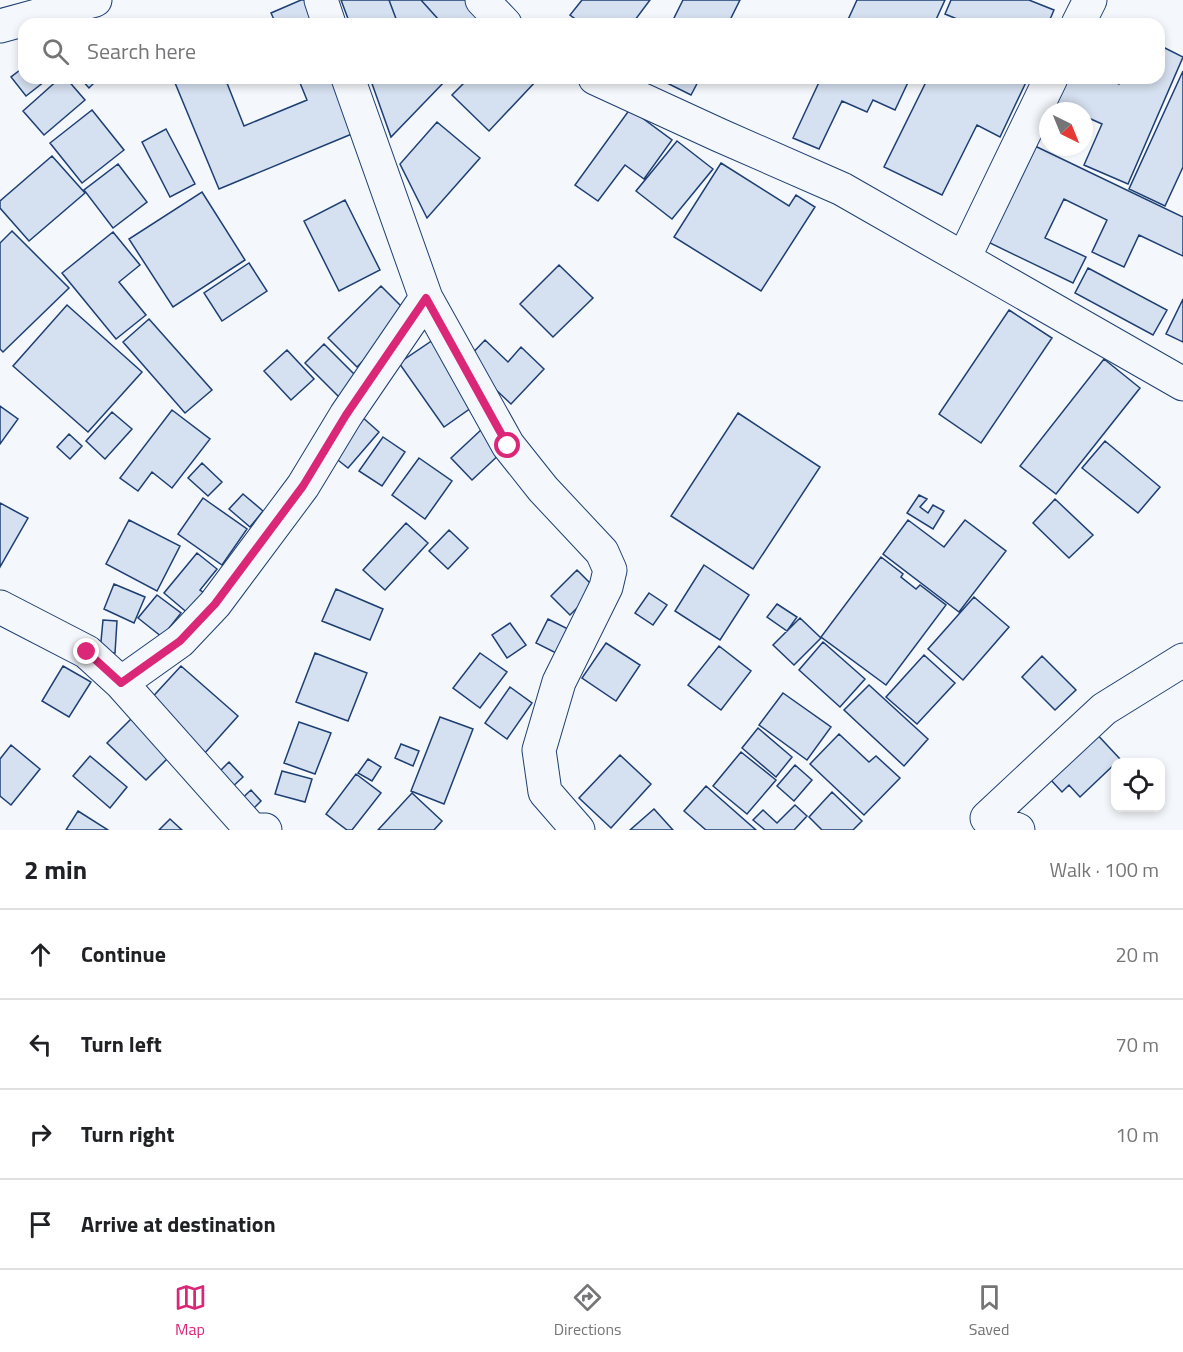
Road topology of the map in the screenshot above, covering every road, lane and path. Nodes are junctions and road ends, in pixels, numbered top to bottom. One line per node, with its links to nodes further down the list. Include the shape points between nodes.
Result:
1 (95, 0): 5 (street)
2 (321, 0): 6 (street)
3 (482, 0): 7 (street)
4 (1090, 0): 8 (street)
5 (29, 18)
6 (327, 18)
7 (499, 18)
8 (1081, 18)
9 (18, 21): 10 (street)
10 (0, 26)
11 (350, 84): 15 (street)
12 (608, 84): 14 (street, via 842,189)
13 (1049, 84): 14 (street)
14 (964, 258): 16 (street)
15 (426, 298): 19 (street, via 303,486 215,604 180,641); 21 (street, via 508,446 602,552 610,570 606,587 559,682 539,750 544,792)
16 (1183, 384)
17 (0, 607): 19 (street, via 87,652)
18 (1183, 660): 22 (street, via 1104,709 987,818)
19 (121, 683): 20 (street)
20 (255, 830)
21 (578, 830)
22 (1018, 830)

